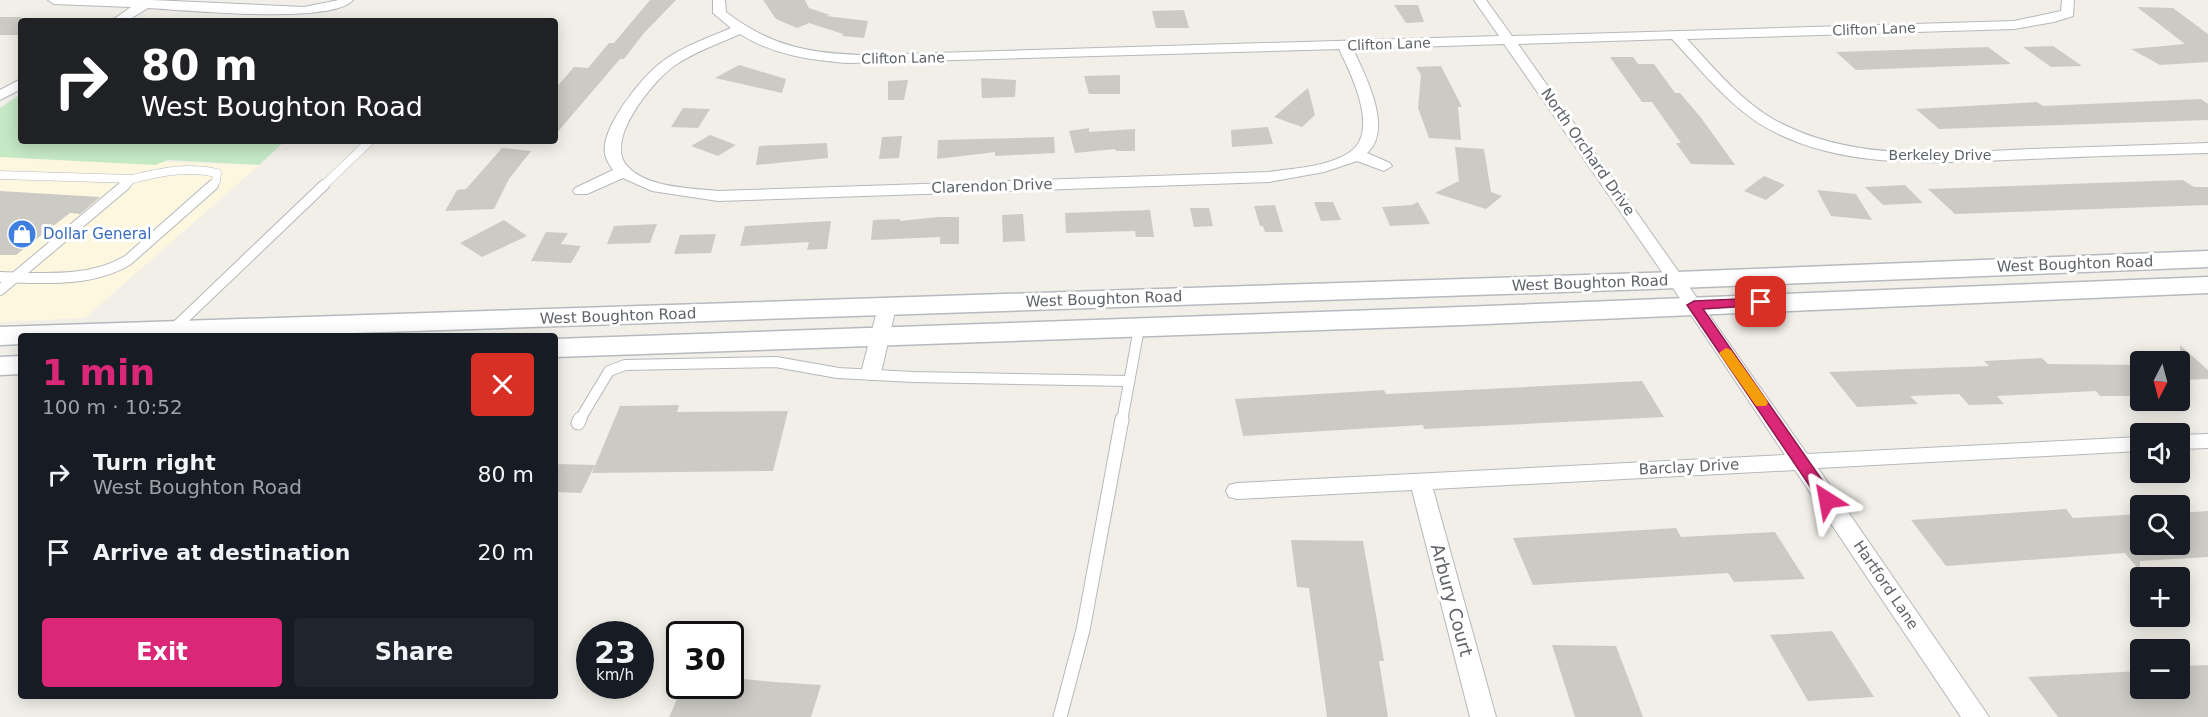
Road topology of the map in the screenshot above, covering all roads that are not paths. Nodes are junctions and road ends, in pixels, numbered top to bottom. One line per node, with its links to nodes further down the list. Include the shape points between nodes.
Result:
1 (54, 0): 6 (street)
2 (347, 0): 6 (street, via 340,5 304,11)
3 (719, 0): 8 (street, Clifton Lane, via 720,13)
4 (1480, 0): 10 (street, North Orchard Drive)
5 (2068, 0): 9 (street, Clifton Lane, via 2068,13 2014,25)
6 (149, 2): 7 (street)
7 (123, 18)
8 (739, 30): 11 (street, Clifton Lane, via 759,42 795,53 846,59); 18 (street, via 676,58 651,80 614,135 613,162)
9 (1676, 35): 10 (street, Clifton Lane); 15 (street, Berkeley Drive, via 1744,105 1768,122 1808,140 1856,151 1938,158)
10 (1509, 40): 11 (street, Clifton Lane); 25 (street, North Orchard Drive)
11 (1344, 45): 16 (street, via 1368,98 1370,136)
12 (18, 85): 13 (street)
13 (0, 96)
14 (367, 144): 31 (lane)
15 (2208, 148)
16 (1358, 155): 17 (street); 18 (street, Clarendon Drive, via 1333,165 1269,177 718,196 664,188)
17 (1383, 166)
18 (625, 174): 21 (street)
19 (0, 175): 20 (lane)
20 (132, 179): 24 (lane); 24 (lane, via 177,170 216,173 216,181 208,190 116,267 105,272)
21 (581, 191)
22 (2208, 259): 25 (main road, West Boughton Road)
23 (0, 277): 24 (lane)
24 (15, 278): 27 (lane)
25 (1677, 280): 28 (street, North Orchard Drive); 29 (main road, West Boughton Road)
26 (2208, 285): 28 (main road, West Boughton Road)
27 (0, 290)
28 (1694, 305): 30 (main road, West Boughton Road); 44 (street, Hartford Lane)
29 (887, 307): 31 (main road, West Boughton Road); 34 (street)
30 (1138, 328): 34 (main road, West Boughton Road); 39 (lane)
31 (169, 333)
32 (0, 336): 33 (main road, West Boughton Road)
33 (18, 336)
34 (880, 338): 35 (main road, West Boughton Road); 38 (street)
35 (558, 348)
36 (18, 365): 37 (main road)
37 (0, 366)
38 (871, 373): 39 (lane); 40 (lane, via 838,373 776,362 625,365 609,371)
39 (1129, 381): 47 (lane, via 1083,630)
40 (578, 423)
41 (2208, 441): 42 (street)
42 (2190, 442)
43 (2130, 444): 44 (street, Barclay Drive)
44 (1800, 461): 45 (street, Barclay Drive); 49 (street, Hartford Lane)
45 (1421, 483): 46 (street, Barclay Drive); 48 (street, Arbury Court)
46 (1237, 491)
47 (1059, 717)
48 (1483, 717)
49 (1976, 717)

